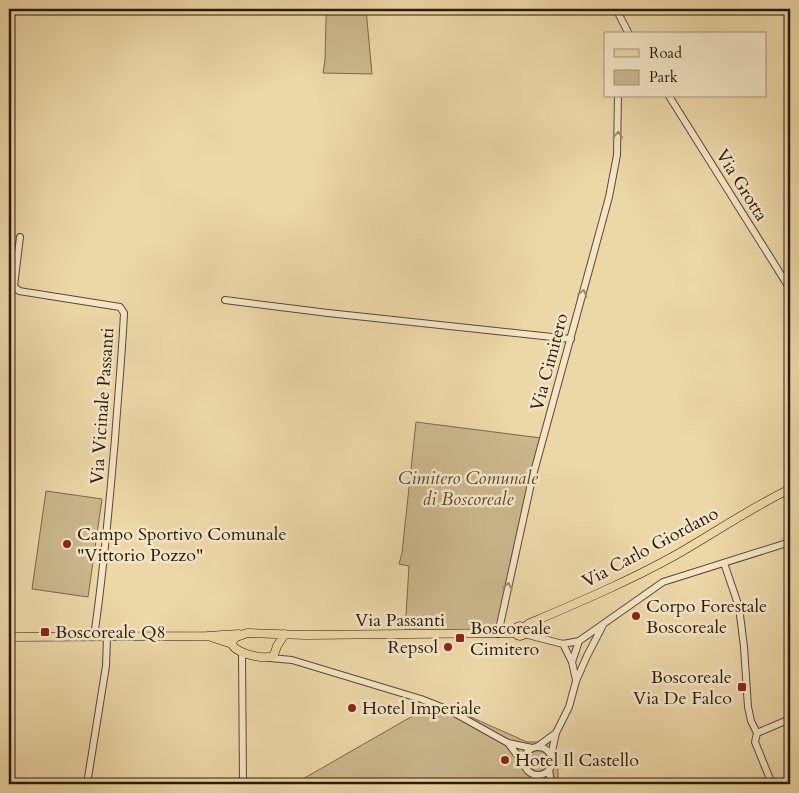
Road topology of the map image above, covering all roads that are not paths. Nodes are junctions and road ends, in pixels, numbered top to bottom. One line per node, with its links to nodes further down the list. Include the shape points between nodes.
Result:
1 (616, 9): 2 (street)
2 (624, 26): 3 (street); 4 (street)
3 (622, 32)
4 (628, 32)
5 (618, 98): 10 (street, Via Cimitero, one-way to 5, via 609,197 617,154)
6 (670, 98): 8 (street, Via Grotta)
7 (20, 237): 20 (street, Via Vicinale Passanti, via 15,289 120,307 124,313 109,505)
8 (790, 289)
9 (224, 300): 10 (street)
10 (571, 339): 19 (street, Via Cimitero, one-way to 10, via 532,479)
11 (790, 489): 15 (main road, Via Carlo Giordano, via 674,556 528,624)
12 (790, 542): 13 (street)
13 (724, 563): 14 (street, via 663,582); 35 (street, via 739,607 748,707)
14 (604, 624): 24 (street); 29 (street)
15 (524, 631): 19 (main road, Via Passanti, via 517,627 515,633); 26 (street)
16 (247, 633): 17 (main road, Via Passanti); 21 (main road, Via Passanti); 25 (main road, via 234,638)
17 (260, 634): 18 (main road, Via Passanti); 27 (main road, via 272,639)
18 (285, 634): 19 (main road, Via Passanti); 27 (main road)
19 (498, 634)
20 (94, 636): 22 (main road, Via Passanti); 23 (main road, Via Passanti)
21 (207, 636): 23 (main road, Via Passanti); 25 (main road, Via Passanti)
22 (9, 637)
23 (107, 637): 43 (street, via 106,666)
24 (579, 641): 26 (street); 29 (street); 32 (street)
25 (232, 644): 28 (main road, Via Passanti)
26 (563, 644): 32 (street)
27 (277, 648): 30 (main road); 31 (street)
28 (242, 652): 30 (main road, Via Passanti); 44 (street)
29 (587, 656): 33 (street)
30 (270, 658): 31 (street)
31 (292, 660): 37 (street, via 421,699 449,710)
32 (572, 662): 33 (street)
33 (576, 681): 36 (street, via 569,707)
34 (790, 719): 35 (street)
35 (757, 733): 47 (street, via 756,742)
36 (556, 734): 38 (street); 39 (street)
37 (508, 743): 38 (street); 40 (street)
38 (535, 747): 39 (street, via 546,749); 40 (street, via 525,754)
39 (552, 756): 41 (street)
40 (524, 764): 42 (street)
41 (550, 769): 42 (street, via 542,774); 46 (street)
42 (533, 774): 45 (street)
43 (87, 784)
44 (243, 784)
45 (545, 784)
46 (551, 784)
47 (772, 784)

